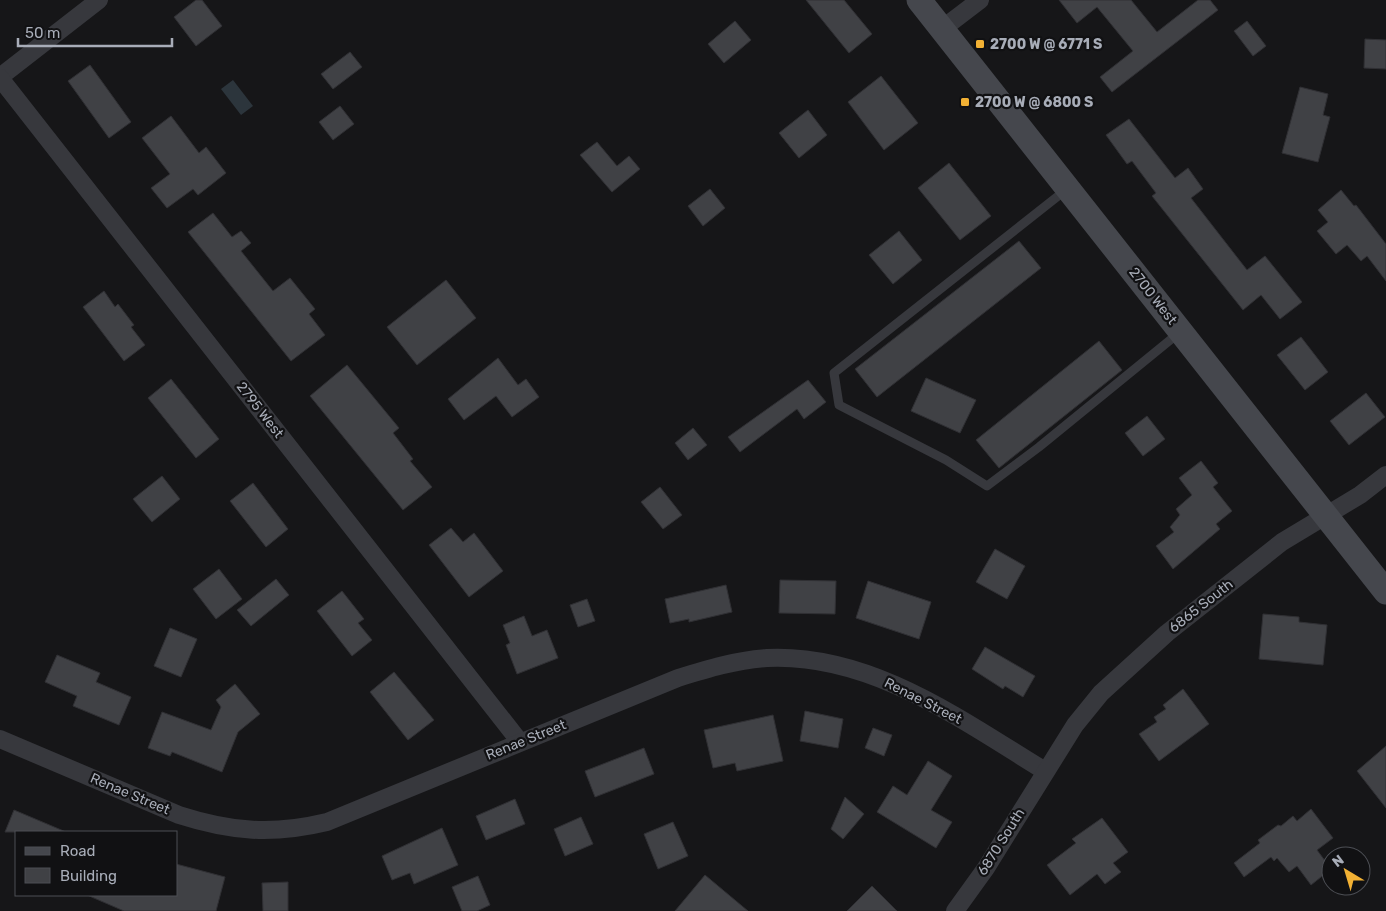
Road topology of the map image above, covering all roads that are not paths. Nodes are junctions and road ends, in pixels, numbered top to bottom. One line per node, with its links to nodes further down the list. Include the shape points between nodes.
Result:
1 (99, 0): 5 (street)
2 (919, 0): 4 (main road, 2700 West)
3 (980, 0): 4 (street)
4 (942, 29): 6 (main road, 2700 West)
5 (0, 77): 12 (street, 2795 West)
6 (1069, 188): 7 (main road, 2700 West); 7 (lane, via 834,373 839,405 946,460 987,486)
7 (1181, 331): 9 (main road, 2700 West)
8 (1386, 475): 9 (street, 6865 South)
9 (1326, 515): 10 (main road, 2700 West); 13 (street, 6865 South, via 1282,542 1133,662 1101,693 1075,725)
10 (1386, 592)
11 (0, 739): 12 (street, Renae Street, via 179,815 239,830 278,831 327,822)
12 (520, 742): 13 (street, Renae Street, via 678,678 722,664 768,658 851,668 889,682)
13 (1045, 771): 14 (street, 6870 South, via 986,868)
14 (955, 911)

